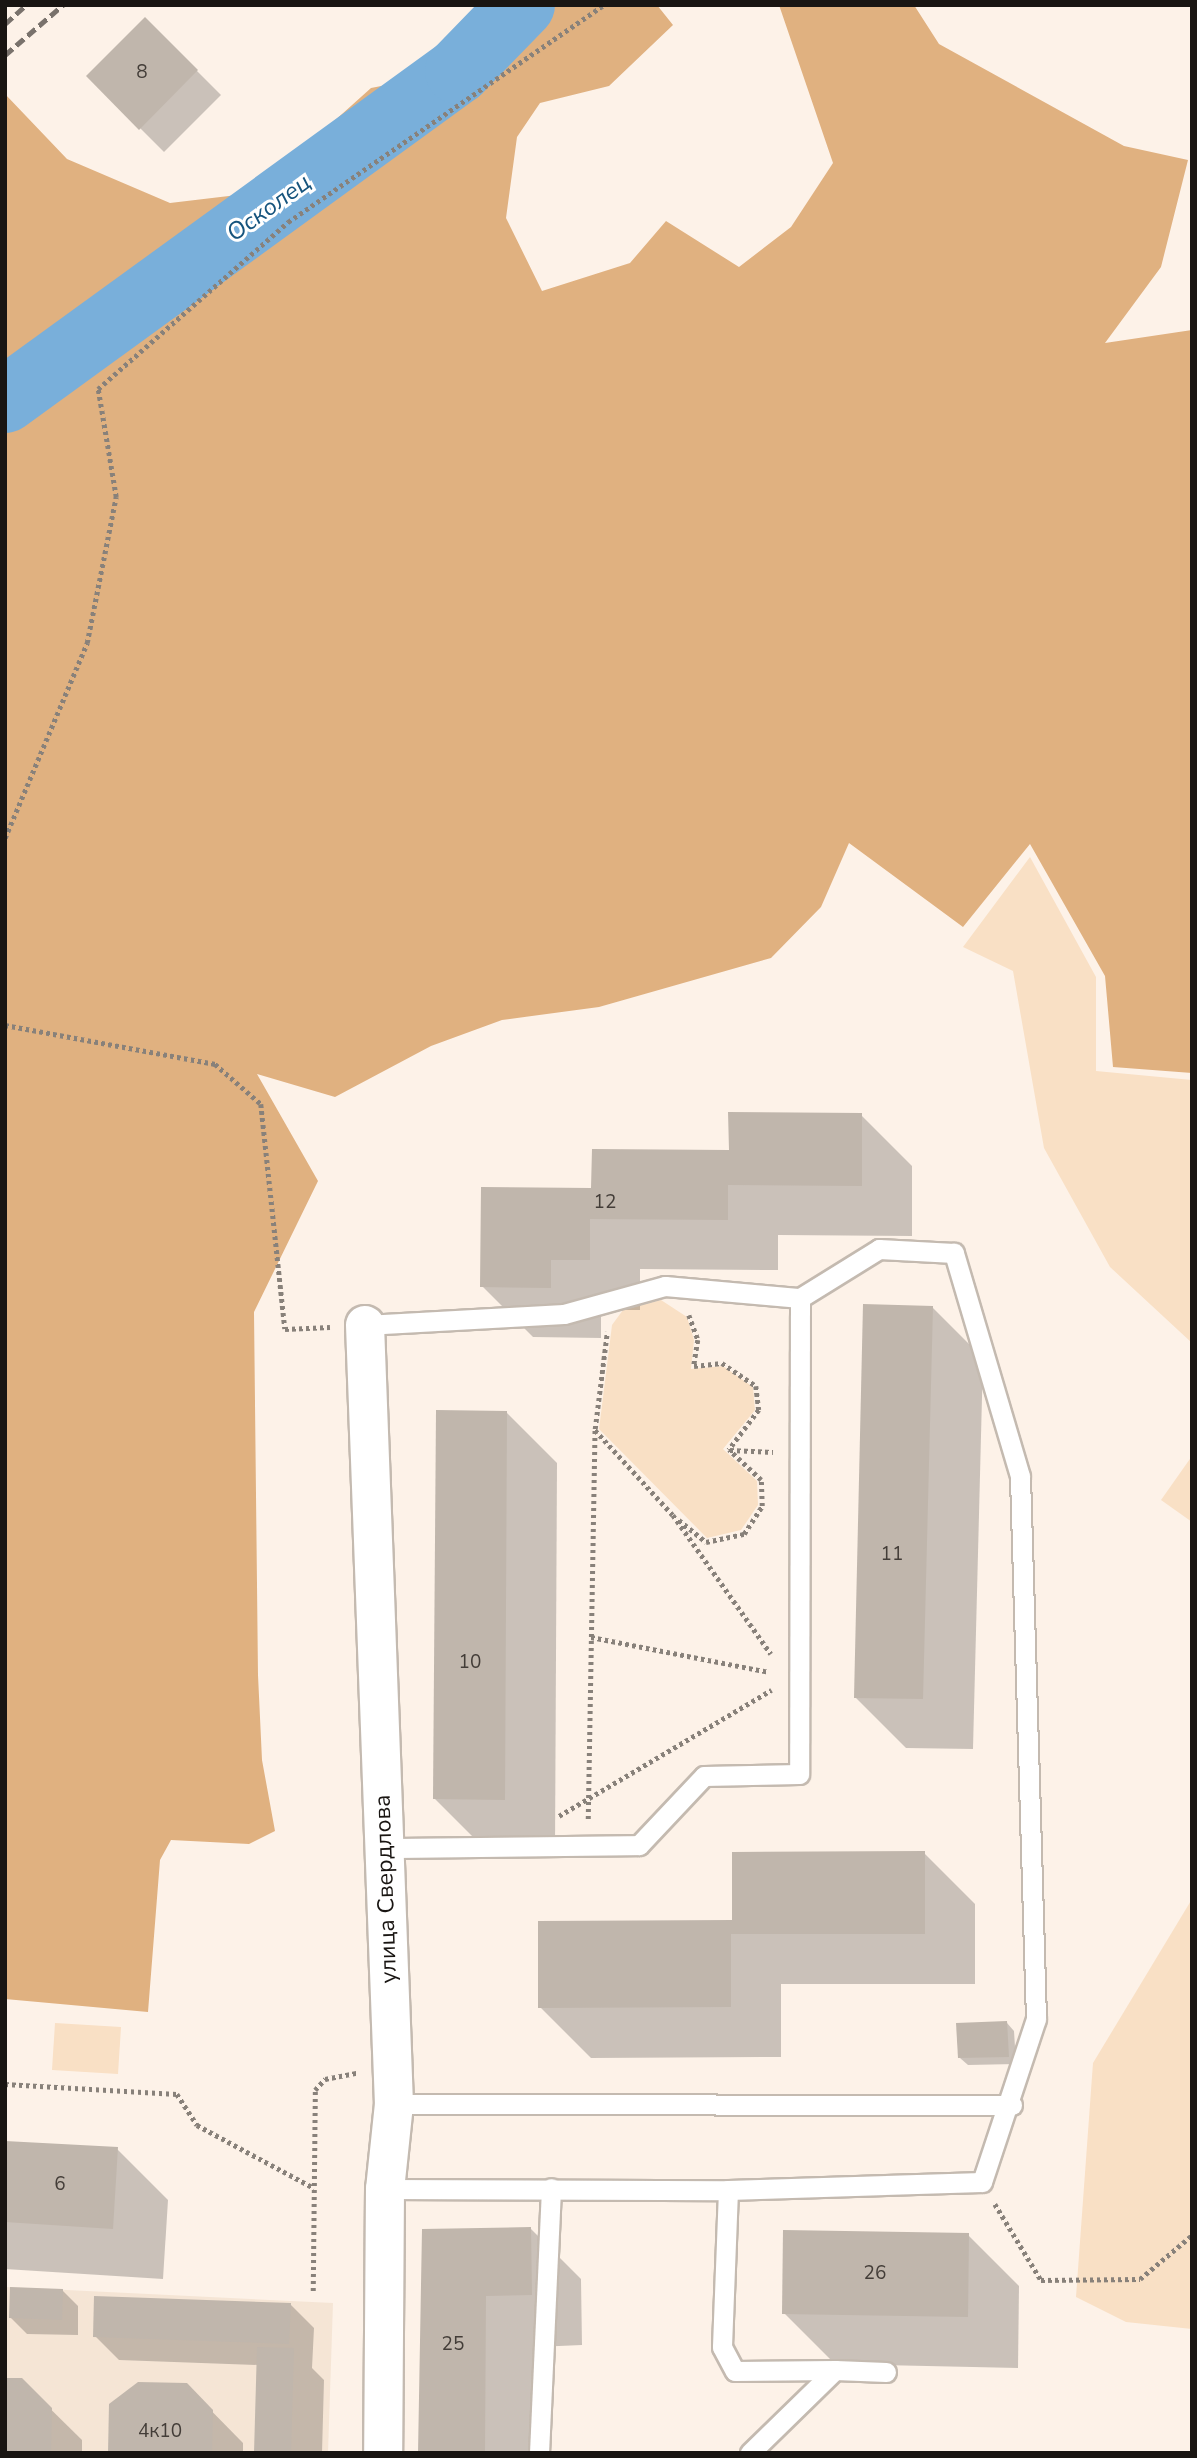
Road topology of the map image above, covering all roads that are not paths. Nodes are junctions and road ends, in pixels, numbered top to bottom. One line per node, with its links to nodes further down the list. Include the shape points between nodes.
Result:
1 (800, 1298): 2 (lane, via 665,1286 564,1314); 3 (lane, via 799,1774 704,1776 639,1845); 5 (lane, via 879,1249 954,1253 1020,1476 1037,2019)
2 (365, 1325): 3 (street, улица Свердлова)
3 (384, 1848): 4 (street, улица Свердлова)
4 (394, 2104): 5 (lane); 6 (street, улица Свердлова)
5 (1012, 2105): 8 (lane, via 982,2182)
6 (385, 2189): 7 (lane); 11 (street, улица Свердлова)
7 (551, 2189): 8 (lane); 12 (lane)
8 (729, 2190): 9 (lane, via 722,2347 735,2371)
9 (835, 2370): 10 (lane); 13 (lane)
10 (887, 2372)
11 (383, 2453)
12 (539, 2453)
13 (750, 2453)

